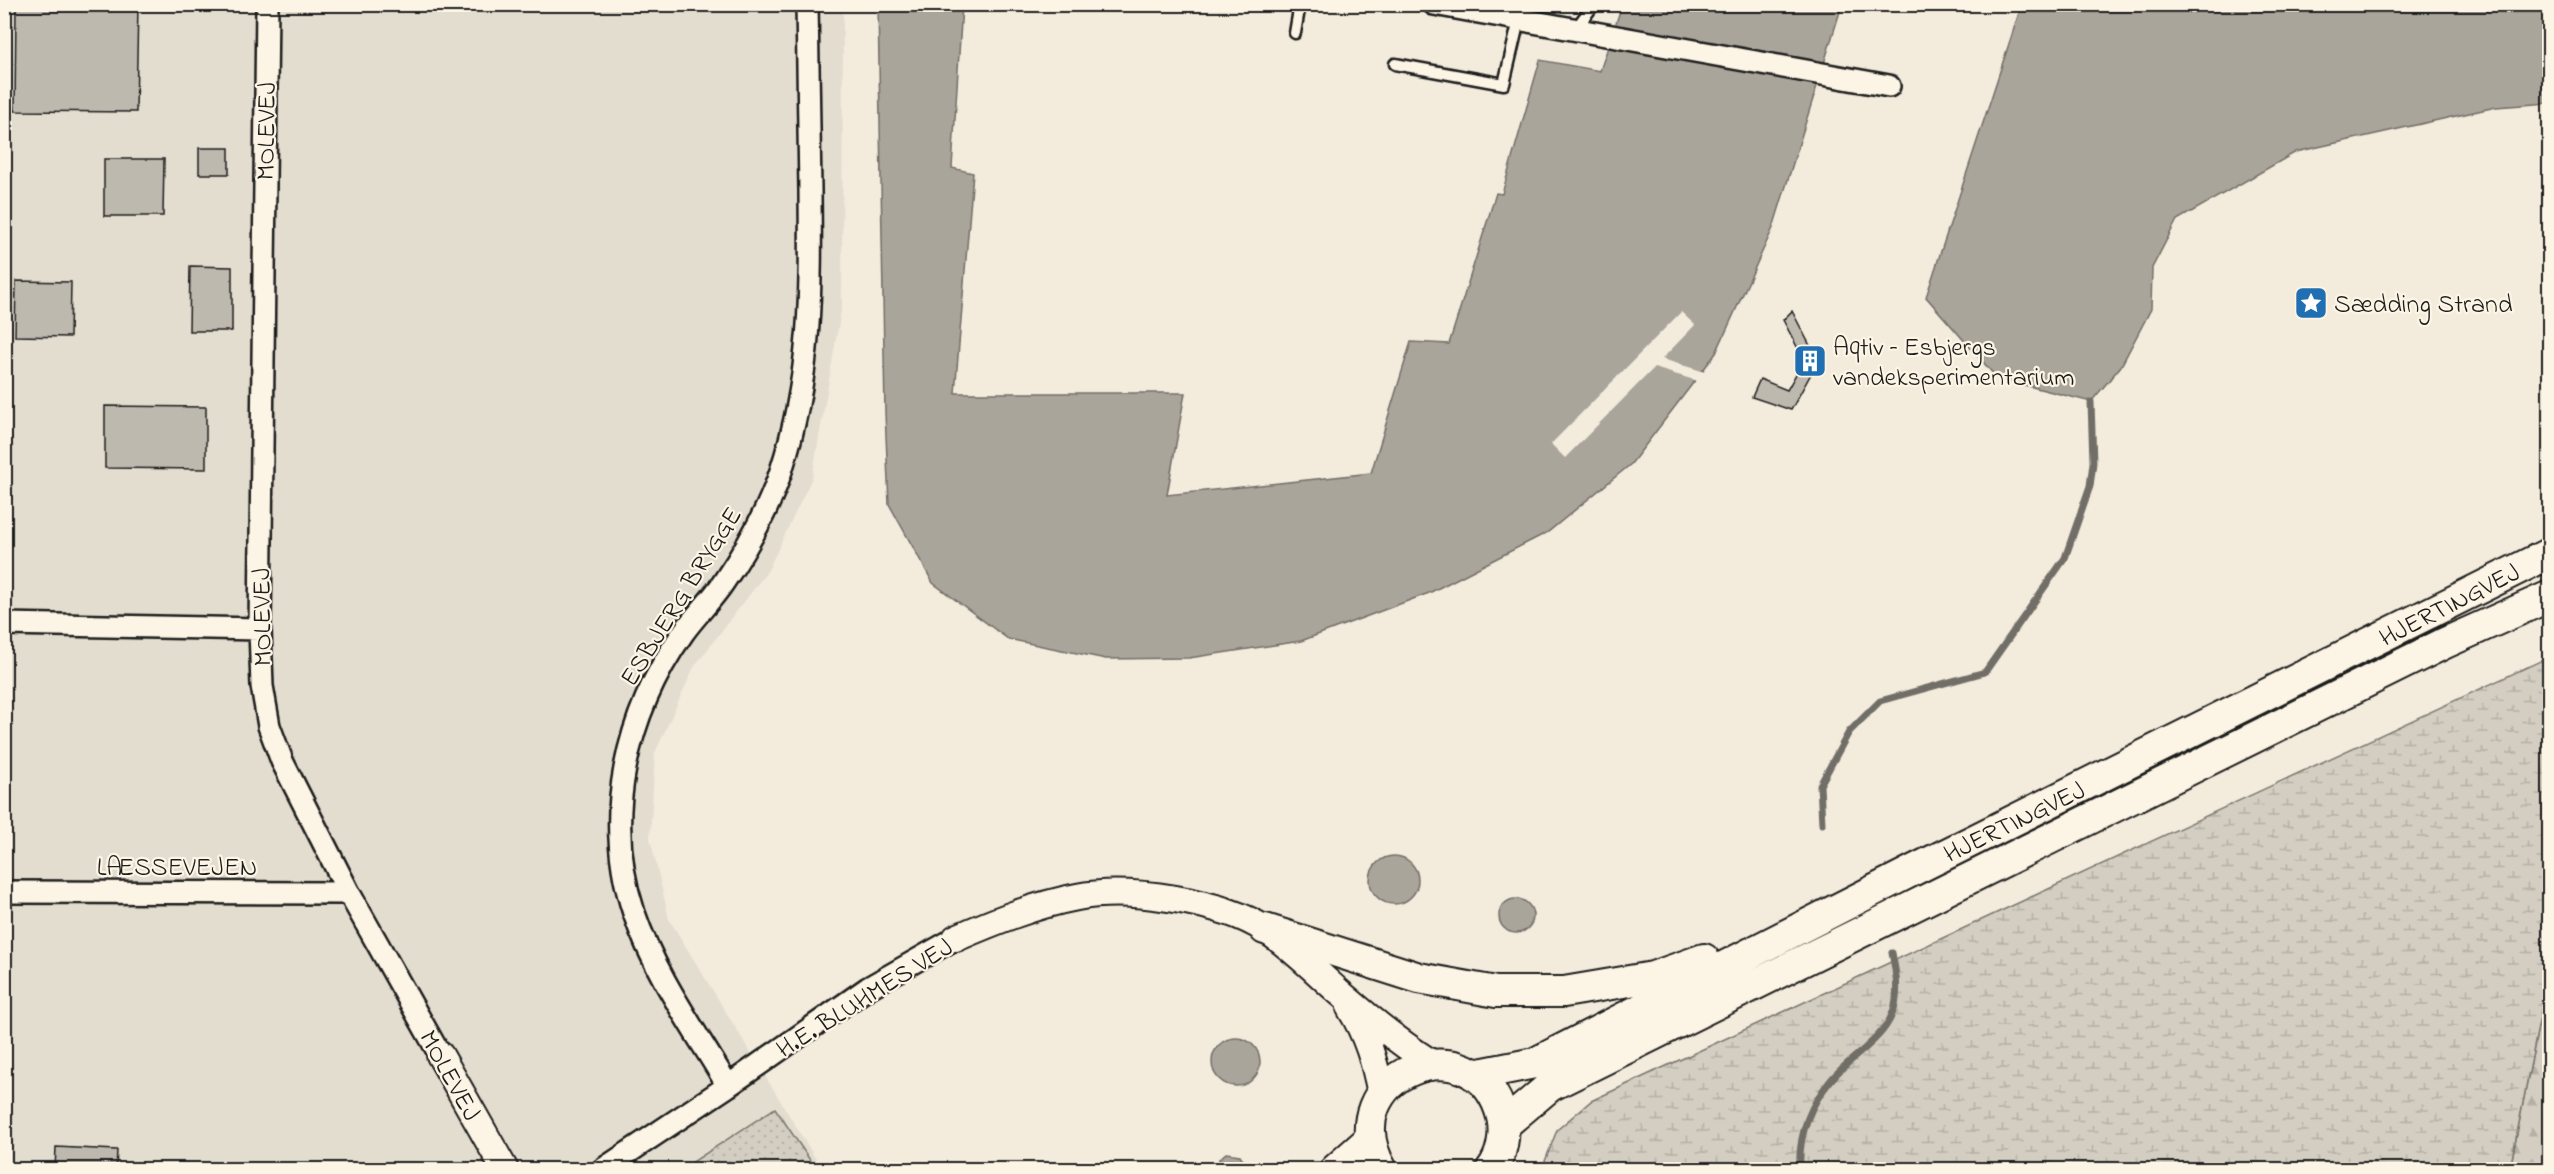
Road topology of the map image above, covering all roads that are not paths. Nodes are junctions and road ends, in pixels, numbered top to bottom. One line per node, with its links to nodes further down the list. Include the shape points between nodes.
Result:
1 (267, 4): 14 (street, MOLEVEJ)
2 (807, 4): 24 (street, ESBJERG BRYGGE, via 811,242 809,336 799,407 759,528 651,683 630,738 620,796 621,855 634,913 661,973)
3 (1300, 4): 8 (lane)
4 (1434, 4): 6 (street)
5 (1594, 4): 7 (lane)
6 (1518, 20): 7 (street); 9 (lane, via 1504,84)
7 (1584, 32): 10 (street)
8 (1295, 33)
9 (1395, 64)
10 (1888, 86)
11 (2550, 553): 15 (main road, HJERTINGVEJ)
12 (2550, 596): 26 (main road, HJERTINGVEJ, via 2445,643 1550,1086)
13 (4, 624): 14 (street)
14 (260, 628): 17 (street, MOLEVEJ, via 262,686 269,726 282,761)
15 (1914, 870): 18 (main road, via 1742,946 1653,977 1564,992 1496,992 1419,978); 23 (main road, HJERTINGVEJ, via 1535,1063)
16 (4, 892): 17 (street, LÆSSEVEJEN)
17 (350, 893): 21 (street, MOLEVEJ)
18 (1265, 929): 19 (street, H.E. BLUHMES VEJ, via 1195,903 1143,894 1078,896 1012,914); 20 (street, H.E. BLUHMES VEJ)
19 (956, 938): 24 (street, H.E. BLUHMES VEJ, via 868,988)
20 (1340, 993): 22 (street, H.E. BLUHMES VEJ, via 1399,1043); 25 (street, H.E. BLUHMES VEJ, via 1359,1022 1374,1057)
21 (440, 1055): 28 (street, MOLEVEJ)
22 (1433, 1064): 23 (main road, via 1454,1066); 25 (main road, via 1413,1068)
23 (1474, 1075): 26 (main road, via 1499,1105)
24 (728, 1086): 29 (street, H.E. BLUHMES VEJ)
25 (1381, 1094): 27 (main road, via 1372,1115)
26 (1504, 1125): 32 (main road, via 1502,1146)
27 (1370, 1139): 30 (main road); 31 (main road)
28 (505, 1170)
29 (602, 1170)
30 (1335, 1170)
31 (1383, 1170)
32 (1491, 1170)

